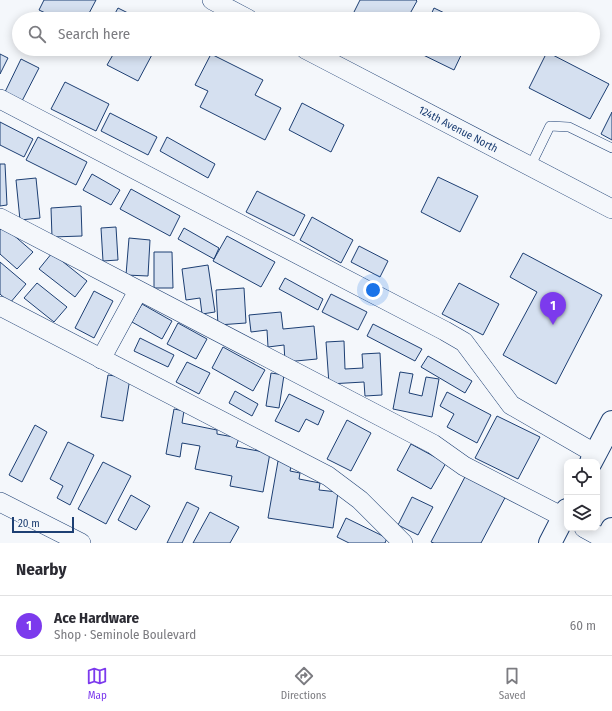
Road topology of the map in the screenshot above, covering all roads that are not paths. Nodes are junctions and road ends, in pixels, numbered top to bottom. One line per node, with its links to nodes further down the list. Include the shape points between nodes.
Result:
1 (212, 0): 2 (street)
2 (235, 12)
3 (318, 56): 6 (street, 124th Avenue North)
4 (0, 99): 13 (street, via 464,342 511,405)
5 (612, 148): 6 (lane, via 569,127 550,126)
6 (530, 167): 7 (street, 124th Avenue North)
7 (612, 209)
8 (0, 218): 9 (street)
9 (138, 291): 11 (street); 15 (street, via 432,444 464,466)
10 (0, 306): 11 (street)
11 (101, 359): 20 (street, via 328,476 360,500)
12 (612, 422): 13 (main road)
13 (594, 458)
14 (0, 502): 19 (street)
15 (564, 514)
16 (564, 518): 21 (main road)
17 (592, 531): 18 (street)
18 (608, 537)
19 (81, 543)
20 (403, 543)
21 (550, 543)

